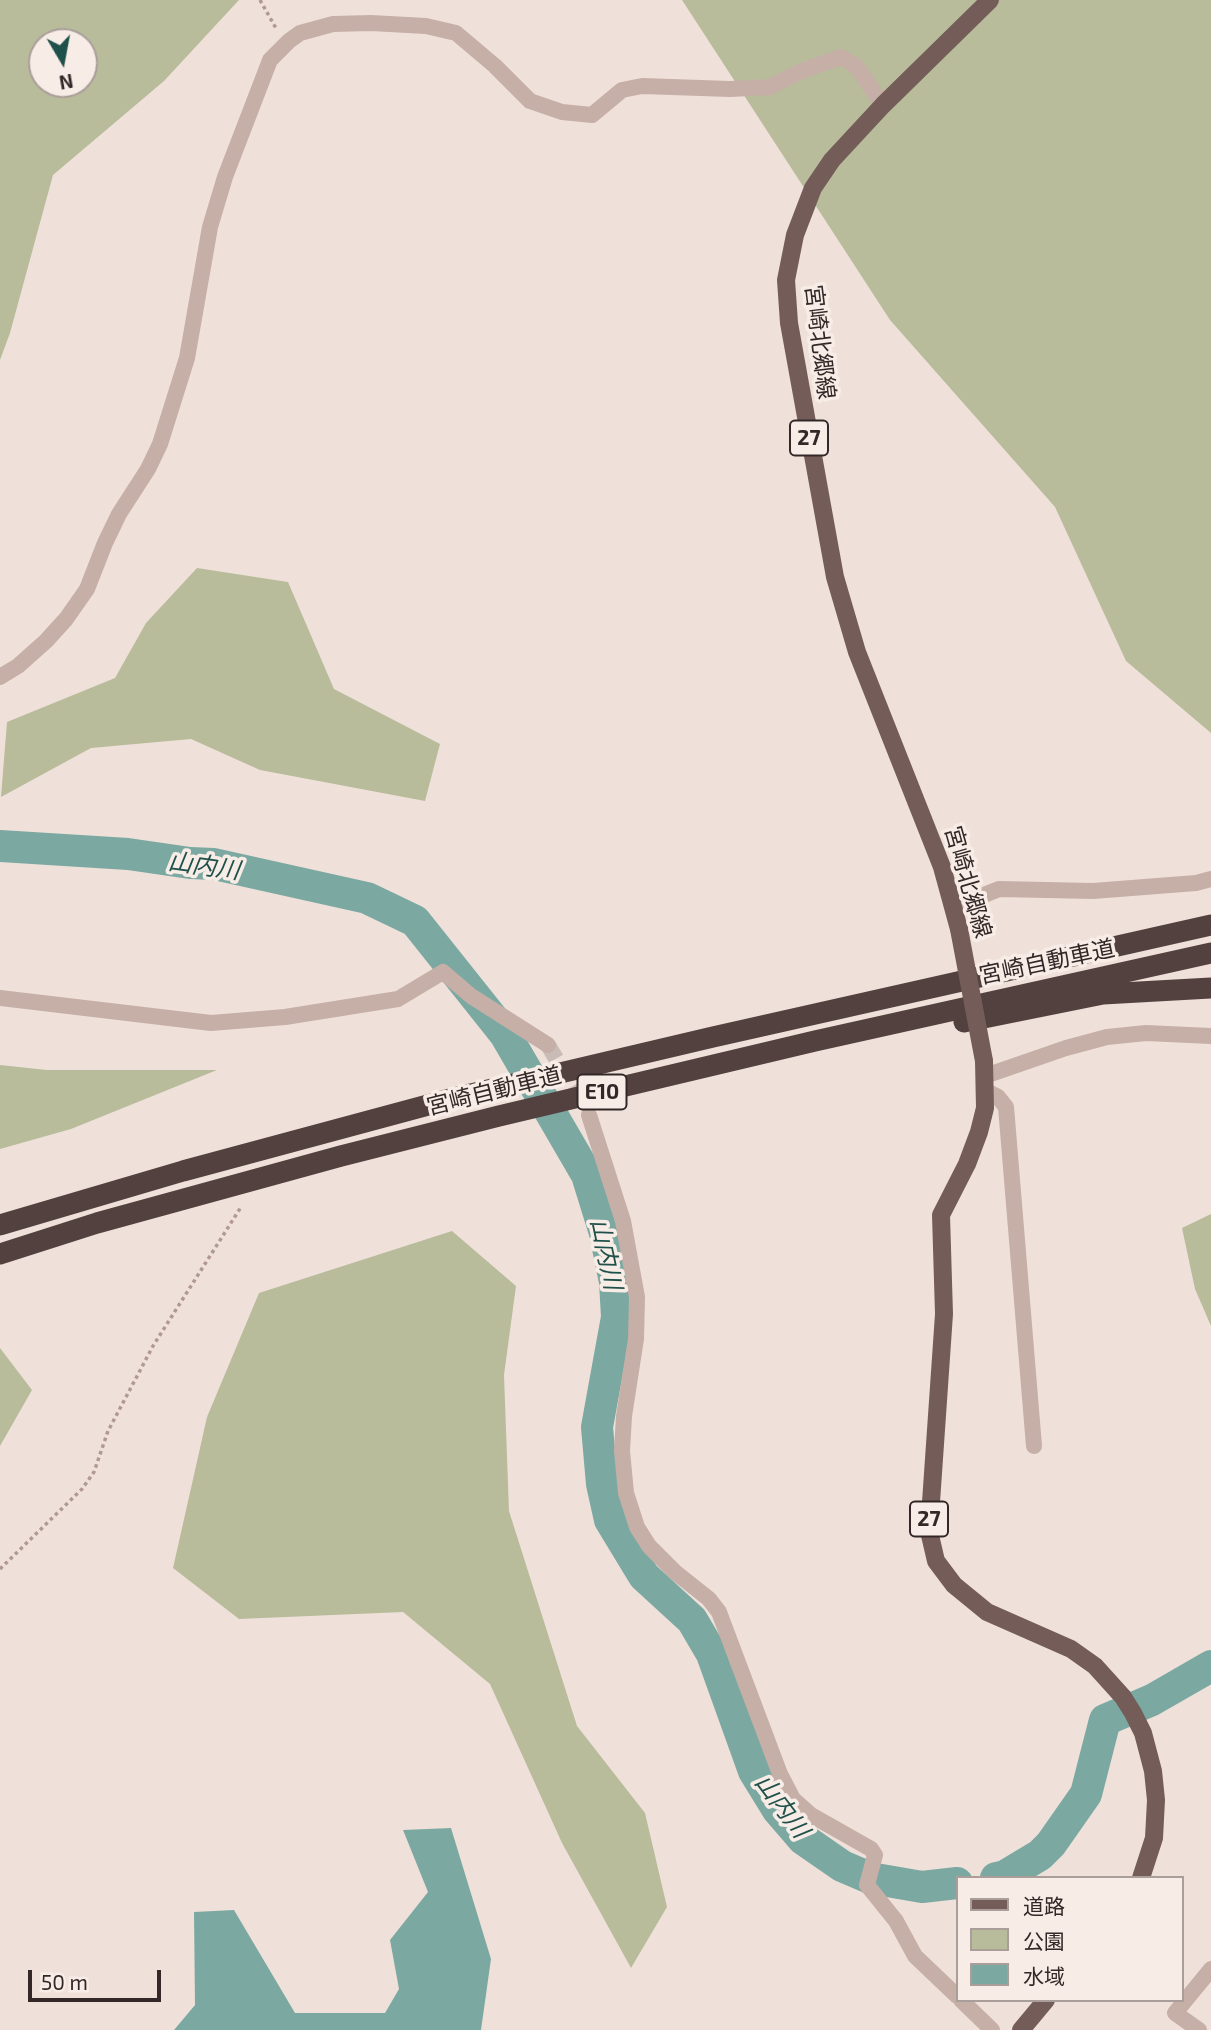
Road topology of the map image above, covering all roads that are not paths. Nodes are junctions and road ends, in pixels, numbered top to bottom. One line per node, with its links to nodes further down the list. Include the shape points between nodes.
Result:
1 (990, 0): 2 (main road, 宮崎北郷線 / 27)
2 (883, 105): 3 (street, via 856,66 841,57 770,87 642,86 622,90 592,115 562,112 530,101 456,33 371,23 334,24 300,33 270,60 225,177 210,227 187,358 160,444 105,542 88,589 46,642); 5 (main road, 宮崎北郷線 / 27, via 832,160 809,197 794,235 786,280 789,323 835,577 857,652 933,841)
3 (0, 677)
4 (1211, 879): 5 (street, via 1093,891 999,888)
5 (954, 907): 13 (main road, 宮崎北郷線 / 27, bridge)
6 (1211, 925): 15 (highway, 宮崎自動車道 / E10, via 454,1098)
7 (1211, 953): 11 (highway, 宮崎自動車道 / E10)
8 (1211, 988): 11 (highway, via 1103,994 875,1040)
9 (0, 998): 12 (street, via 212,1023 398,999 443,972 471,996)
10 (1211, 1036): 13 (street, via 1146,1033 1107,1037)
11 (815, 1041): 16 (highway, 宮崎自動車道 / E10, via 341,1156)
12 (548, 1045)
13 (985, 1076): 17 (street, via 1006,1107); 18 (main road, 宮崎北郷線 / 27, via 979,1132 940,1215 944,1314 929,1531 936,1561 954,1585 987,1612 1071,1649 1123,1697 1133,1713 1153,1771 1156,1800 1154,1839)
14 (589, 1115): 20 (street, via 624,1221 637,1297 622,1451 626,1493 637,1527 649,1546 719,1612 793,1799 876,1854 867,1885 896,1921 915,1956)
15 (0, 1225)
16 (0, 1254)
17 (1034, 1446)
18 (1142, 1876)
19 (1211, 1969): 25 (street, via 1175,2013)
20 (956, 1995)
21 (963, 2002): 23 (street)
22 (1044, 2002): 24 (main road)
23 (992, 2030)
24 (1021, 2030)
25 (1199, 2030)

